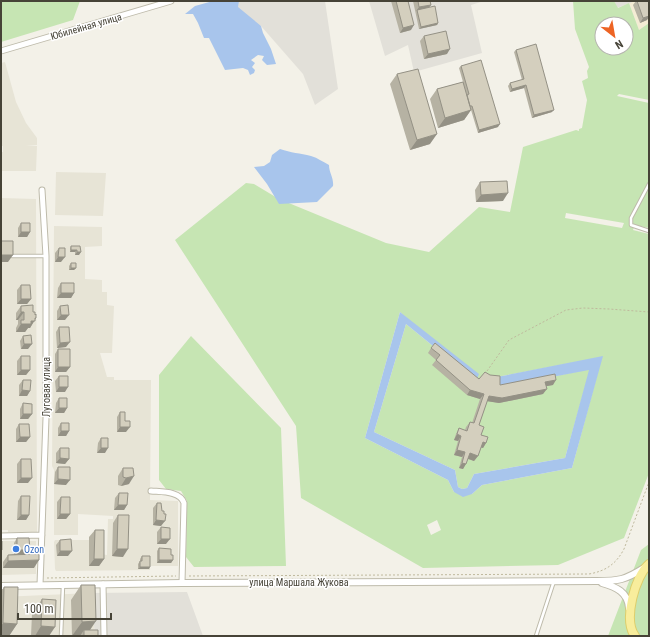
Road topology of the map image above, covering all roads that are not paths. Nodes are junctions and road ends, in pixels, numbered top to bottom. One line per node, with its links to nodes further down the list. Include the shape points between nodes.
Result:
1 (171, 1): 2 (street, Юбилейная улица)
2 (1, 51)
3 (649, 184): 5 (lane, via 631,218 631,225)
4 (42, 190): 7 (street, Луговая улица)
5 (649, 231)
6 (12, 256): 7 (lane)
7 (46, 256): 9 (street, Луговая улица, via 46,418)
8 (151, 490): 12 (street, via 178,495 184,503)
9 (42, 535): 10 (street); 13 (street, Луговая улица)
10 (1, 536)
11 (647, 566): 15 (street, улица Маршала Жукова, via 618,581); 19 (main road, via 638,580)
12 (182, 580): 14 (street, улица Маршала Жукова); 17 (street, улица Маршала Жукова)
13 (40, 581): 16 (street, улица Маршала Жукова); 18 (street, улица Маршала Жукова)
14 (554, 581): 15 (street, улица Маршала Жукова); 23 (lane)
15 (597, 581): 19 (street, улица Маршала Жукова, via 623,593 629,604)
16 (63, 584): 17 (street, улица Маршала Жукова); 21 (lane)
17 (103, 584): 22 (street)
18 (1, 586)
19 (629, 614): 20 (main road)
20 (633, 634)
21 (62, 636)
22 (104, 636)
23 (536, 636)

